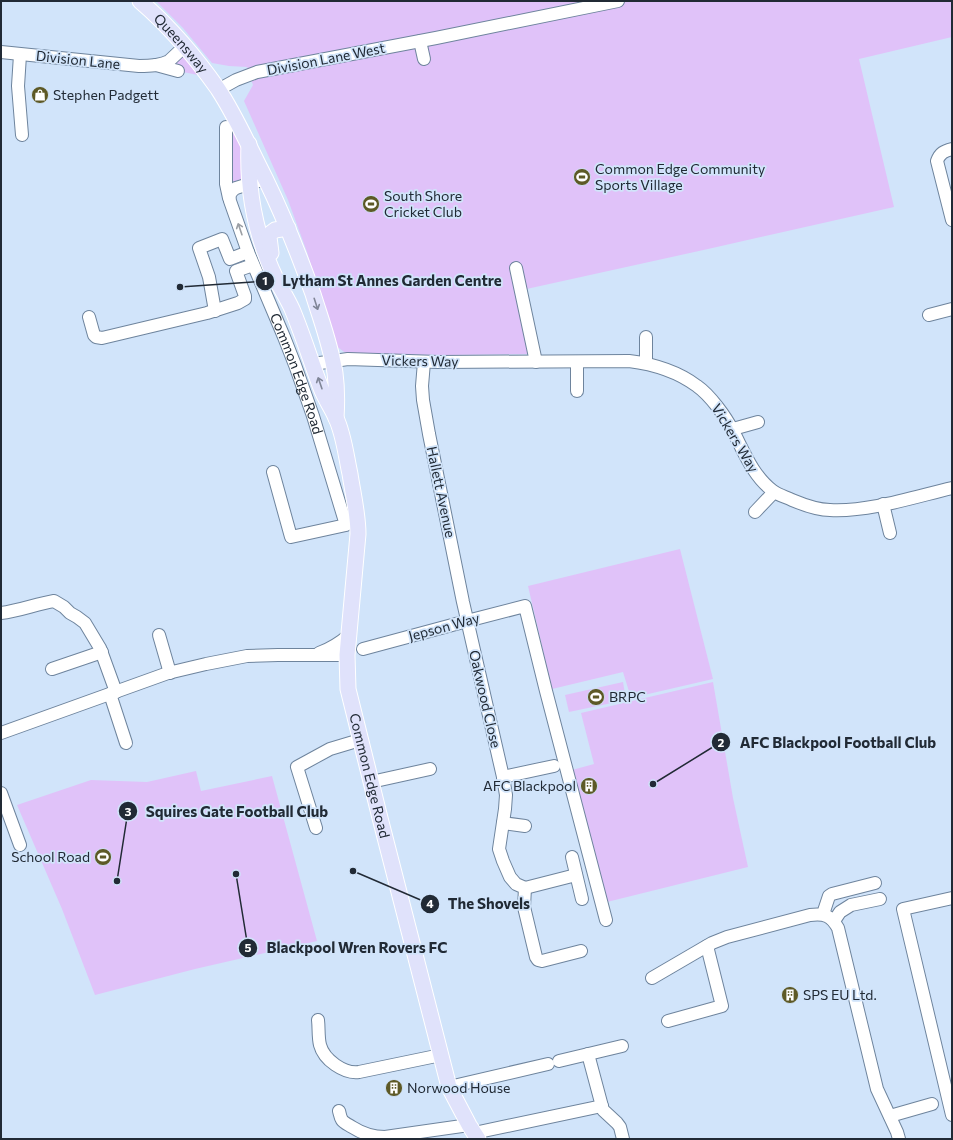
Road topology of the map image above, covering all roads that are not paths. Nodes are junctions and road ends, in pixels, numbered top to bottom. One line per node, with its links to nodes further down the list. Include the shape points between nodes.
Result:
1 (140, 1): 4 (main road, Queensway)
2 (618, 1): 3 (street, Division Lane West)
3 (420, 41): 7 (street); 10 (street, Division Lane West, via 257,72)
4 (185, 46): 8 (street, Division Lane, via 169,62); 10 (main road, Queensway)
5 (1, 52): 6 (street, Division Lane)
6 (20, 54): 8 (street, Division Lane, via 139,66); 12 (street, via 18,93)
7 (424, 60)
8 (155, 65): 9 (street, Division Lane)
9 (178, 71)
10 (218, 90): 13 (main road, Common Edge Road, via 236,117)
11 (226, 127): 17 (street, Common Edge Road, via 226,184)
12 (22, 135)
13 (249, 144): 15 (main road, Common Edge Road); 16 (main road, Common Edge Road)
14 (952, 149): 18 (street, via 944,151 937,161)
15 (265, 179): 16 (street); 19 (main road, Common Edge Road)
16 (249, 184): 17 (street, via 231,191); 23 (main road, Common Edge Road, via 262,245)
17 (229, 198): 20 (street, Common Edge Road, one-way to 17)
18 (952, 220)
19 (288, 228): 23 (main road, via 273,231 269,237); 30 (main road, Common Edge Road, one-way to 30, via 303,266)
20 (248, 252): 21 (street, Common Edge Road); 25 (street, via 230,259 222,239 199,248 209,277)
21 (253, 265): 25 (street, via 236,271 245,299); 41 (street, Common Edge Road, via 295,365)
22 (516, 268): 32 (street)
23 (282, 289): 35 (main road, Common Edge Road)
24 (952, 309): 26 (street)
25 (215, 311): 27 (street, via 102,338 94,335)
26 (929, 315)
27 (89, 317)
28 (646, 337): 34 (street)
29 (348, 359): 30 (street, Vickers Way, via 337,355); 30 (street, via 340,366); 31 (street, Vickers Way)
30 (332, 361): 35 (street); 37 (main road, Common Edge Road, via 337,402)
31 (424, 362): 32 (street, Vickers Way); 49 (street, Hallett Avenue, via 423,400)
32 (536, 362): 33 (street, Vickers Way)
33 (577, 362): 34 (street, Vickers Way); 36 (street)
34 (646, 363): 39 (street, Vickers Way, via 662,367 697,386 712,400)
35 (313, 364): 37 (main road, Common Edge Road, one-way to 35, via 321,388)
36 (577, 391)
37 (336, 418): 40 (main road, Common Edge Road)
38 (758, 422): 39 (street)
39 (732, 430): 44 (street, Vickers Way, via 755,472)
40 (347, 458): 41 (street); 51 (main road, Common Edge Road, via 358,525)
41 (327, 462): 42 (street, Common Edge Road, via 346,525 291,537)
42 (273, 472)
43 (952, 488): 45 (street, Vickers Way)
44 (774, 492): 45 (street, Vickers Way, via 805,506 828,510 855,510); 46 (street)
45 (883, 504): 47 (street)
46 (755, 512)
47 (890, 533)
48 (1, 613): 53 (street, via 54,601 85,623)
49 (467, 621): 52 (street, Jepson Way); 64 (street, Oakwood Close); 79 (street, Jepson Way, via 525,606)
50 (159, 635): 57 (street)
51 (349, 635): 54 (street); 55 (main road, Common Edge Road)
52 (363, 649)
53 (101, 650): 56 (street); 58 (street)
54 (314, 655): 55 (street); 57 (street, via 247,656)
55 (347, 655): 60 (main road, Common Edge Road, via 348,689)
56 (52, 670)
57 (170, 673): 58 (street)
58 (113, 693): 59 (street); 61 (street)
59 (1, 732)
60 (360, 740): 65 (main road, Common Edge Road); 69 (street, via 330,749 297,767)
61 (126, 743)
62 (554, 766): 64 (street)
63 (430, 769): 65 (street)
64 (503, 777): 67 (street, Oakwood Close, via 506,795)
65 (371, 782): 88 (main road, Common Edge Road)
66 (1, 793): 70 (street)
67 (503, 823): 68 (street); 74 (street, Oakwood Close, via 499,849 503,861 510,877 516,884)
68 (525, 826)
69 (316, 828)
70 (20, 845)
71 (572, 857): 72 (street)
72 (576, 875): 74 (street); 76 (street)
73 (875, 884): 78 (street, via 832,894)
74 (525, 888): 82 (street, via 524,907 538,960)
75 (952, 898): 93 (street, via 903,909)
76 (582, 899)
77 (880, 899): 80 (street, via 851,905 840,912)
78 (823, 914): 80 (street); 81 (street, via 754,929)
79 (606, 920)
80 (834, 921): 94 (street, via 838,928 877,1089)
81 (707, 946): 83 (street); 85 (street, via 722,1006)
82 (581, 951)
83 (652, 978)
84 (318, 1020): 88 (street, via 320,1045 324,1052 335,1064 350,1072)
85 (668, 1021)
86 (622, 1046): 87 (street)
87 (588, 1054): 89 (street); 91 (street)
88 (441, 1055): 89 (main road, Common Edge Road)
89 (449, 1087): 95 (main road, Common Edge Road)
90 (932, 1104): 94 (street)
91 (602, 1106): 95 (street); 96 (street, via 606,1114 620,1127)
92 (339, 1110): 95 (street, via 346,1124 377,1137)
93 (952, 1115)
94 (890, 1116): 97 (street)
95 (473, 1132)
96 (623, 1139)
97 (899, 1139)

